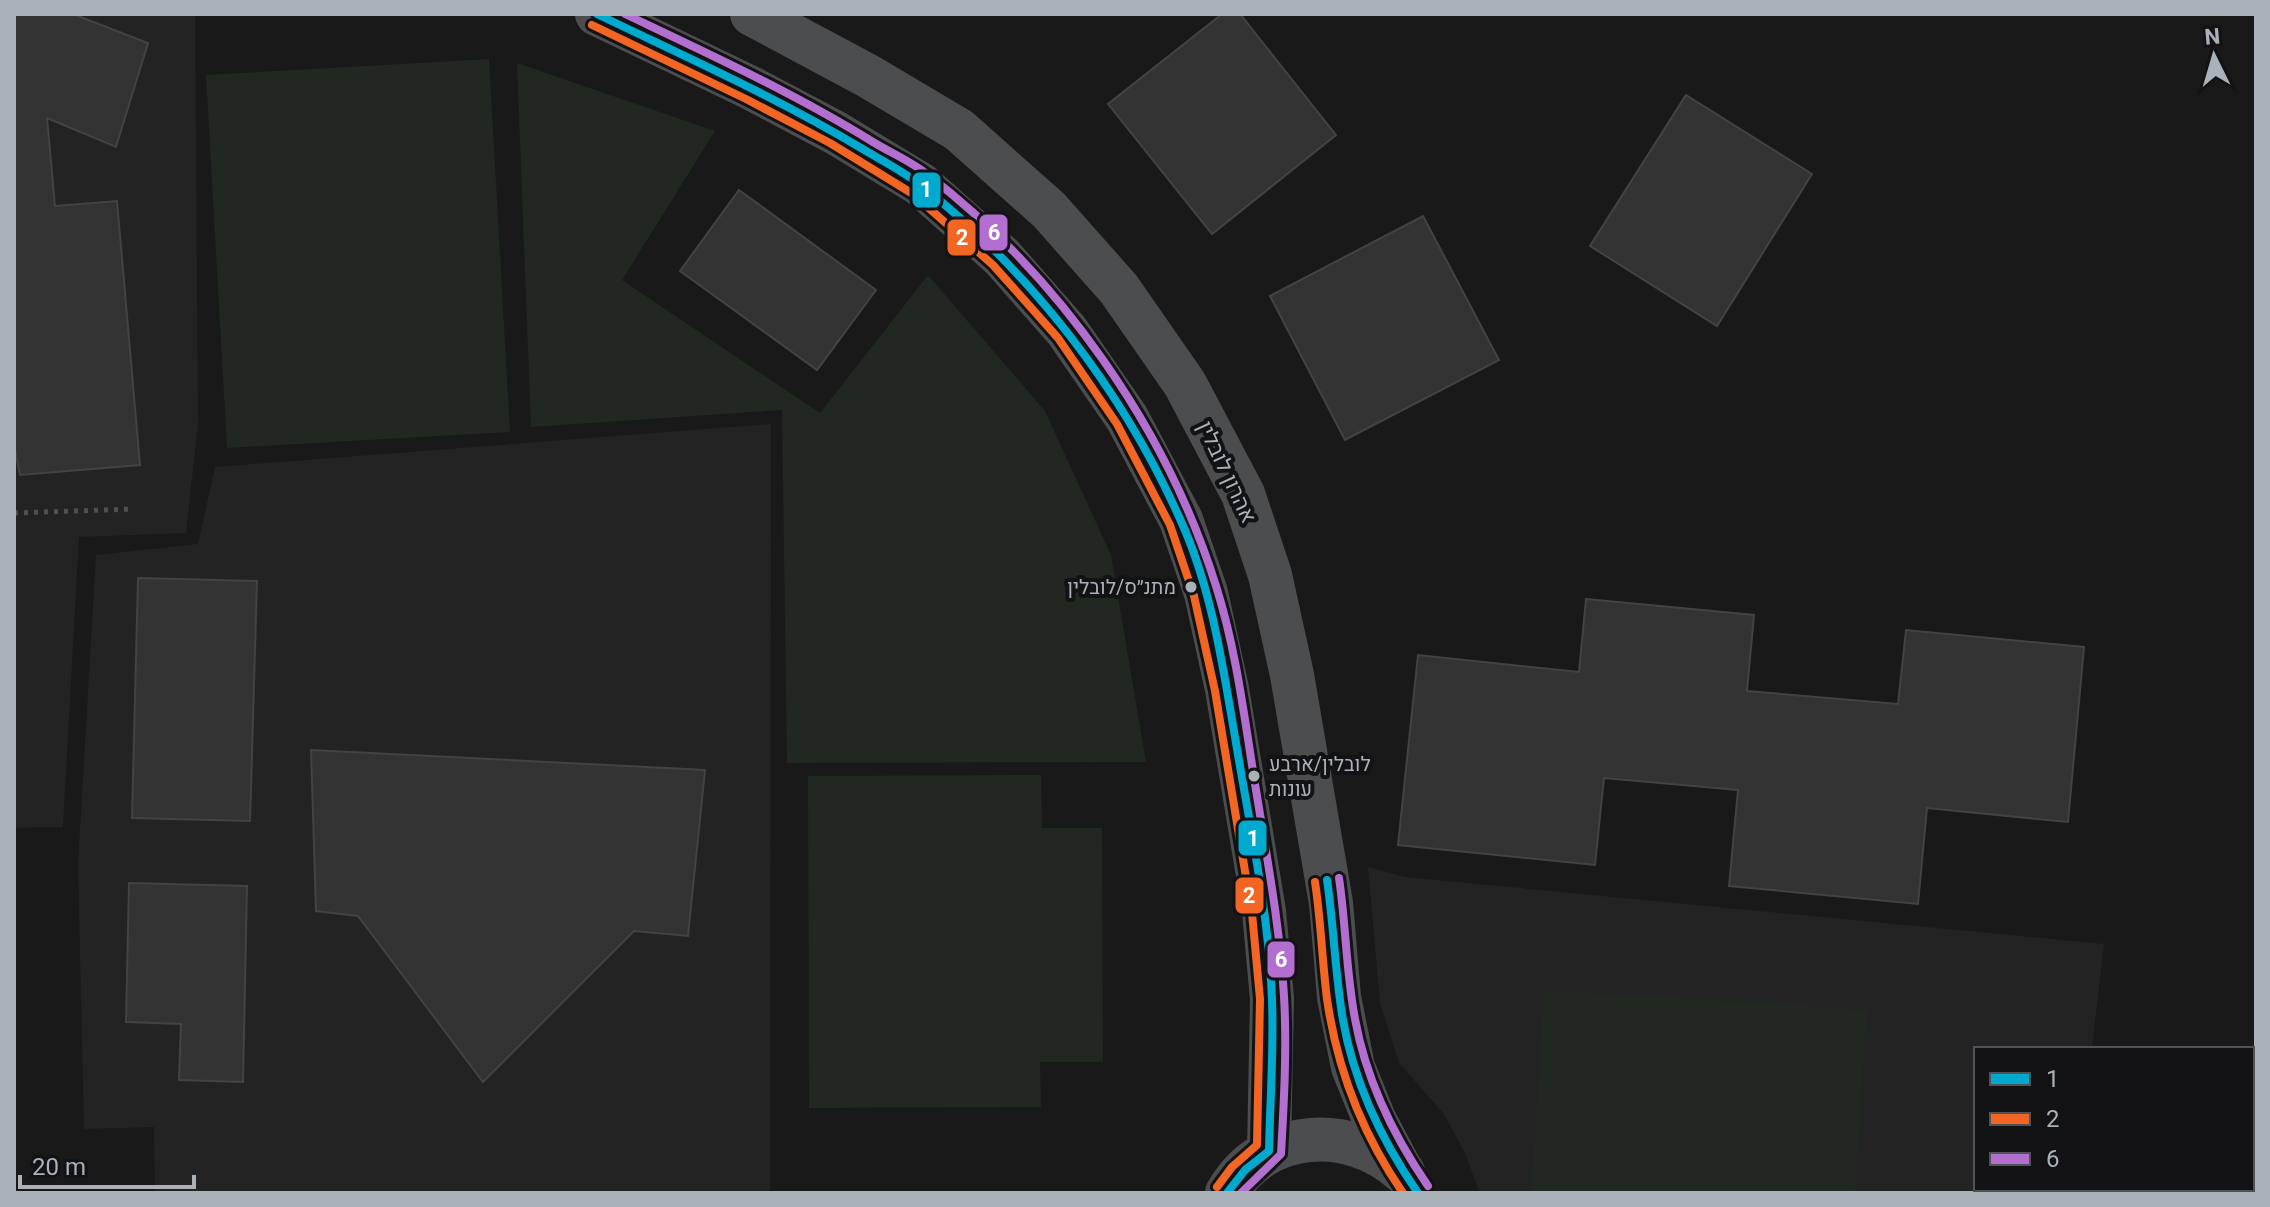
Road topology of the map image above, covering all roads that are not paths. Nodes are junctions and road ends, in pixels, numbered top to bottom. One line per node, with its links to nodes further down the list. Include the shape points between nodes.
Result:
1 (597, 14): 3 (street, via 751,88 920,184 1002,257 1067,331 1127,418 1181,520 1206,593 1227,689 1264,911 1272,999)
2 (752, 14): 4 (street, אהרון לובלין, via 959,130 1049,210 1119,289 1185,384 1243,494 1270,575 1298,706 1353,1067 1374,1119)
3 (1269, 1151): 4 (street, via 1302,1140 1338,1139 1372,1149); 5 (street)
4 (1410, 1182)
5 (1227, 1193)

